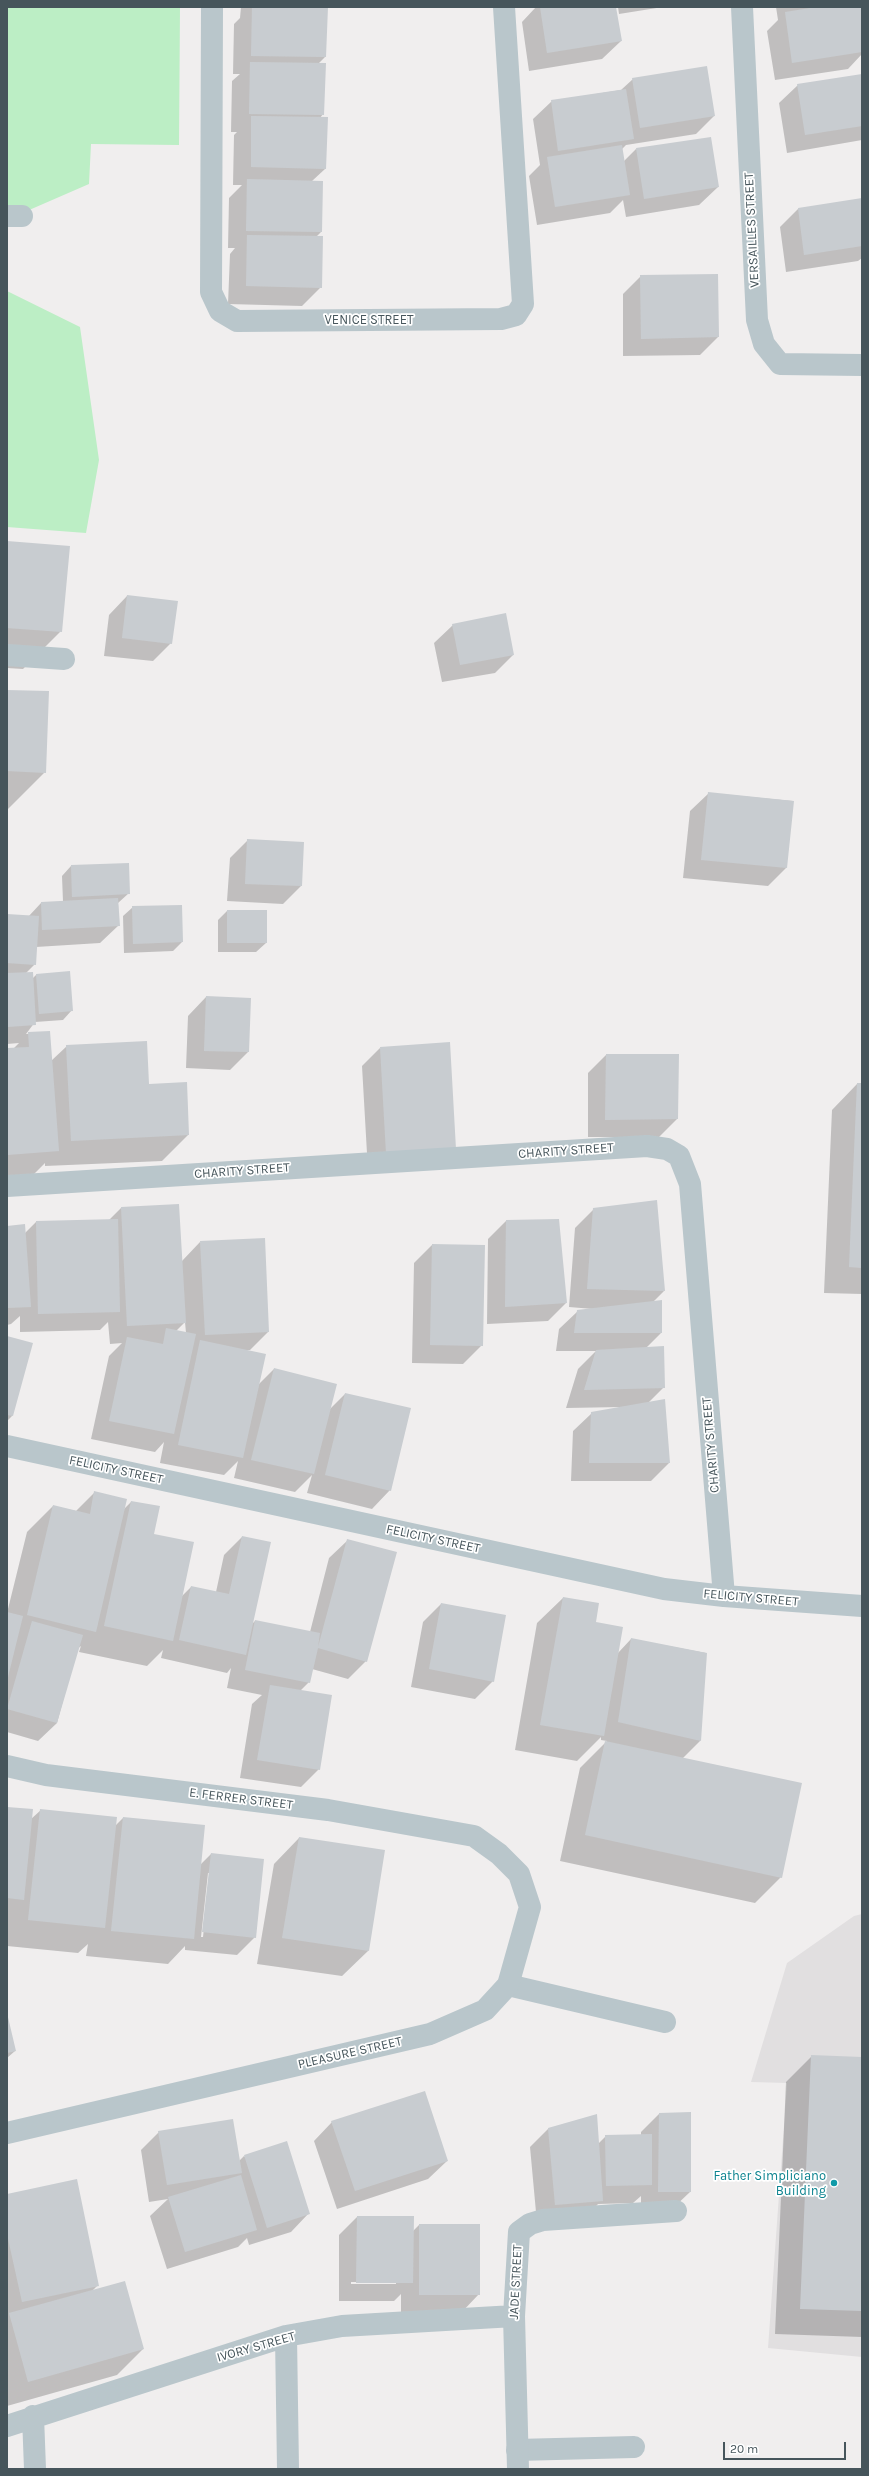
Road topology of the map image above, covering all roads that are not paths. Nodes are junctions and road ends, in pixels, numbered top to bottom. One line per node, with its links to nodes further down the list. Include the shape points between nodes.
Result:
1 (212, 7): 2 (street, VENICE STREET, via 211,292 220,311 237,320 244,320 501,318 516,315 523,304)
2 (504, 7)
3 (742, 7): 4 (street, VERSAILLES STREET, via 757,320 764,344 780,364)
4 (862, 365)
5 (7, 655): 6 (street)
6 (64, 659)
7 (7, 1186): 9 (street, CHARITY STREET, via 648,1146 667,1149 679,1156 690,1184)
8 (7, 1446): 9 (street, FELICITY STREET, via 664,1589)
9 (724, 1596): 10 (street, FELICITY STREET)
10 (862, 1606)
11 (7, 1766): 12 (street, E. FERRER STREET, via 46,1775 328,1810)
12 (474, 1836): 13 (street, PLEASURE STREET, via 499,1854 519,1874 530,1907)
13 (508, 1985): 14 (street); 15 (street, PLEASURE STREET, via 485,2010 430,2034)
14 (665, 2022)
15 (7, 2133)
16 (676, 2211): 17 (street, JADE STREET, via 543,2220 530,2224 519,2232)
17 (514, 2316): 18 (street, IVORY STREET, via 342,2326); 22 (street, JADE STREET)
18 (286, 2336): 19 (street, IVORY STREET); 24 (street)
19 (33, 2416): 20 (street, IVORY STREET); 23 (street)
20 (7, 2426)
21 (634, 2447): 22 (street)
22 (518, 2460)
23 (35, 2469)
24 (288, 2469)

